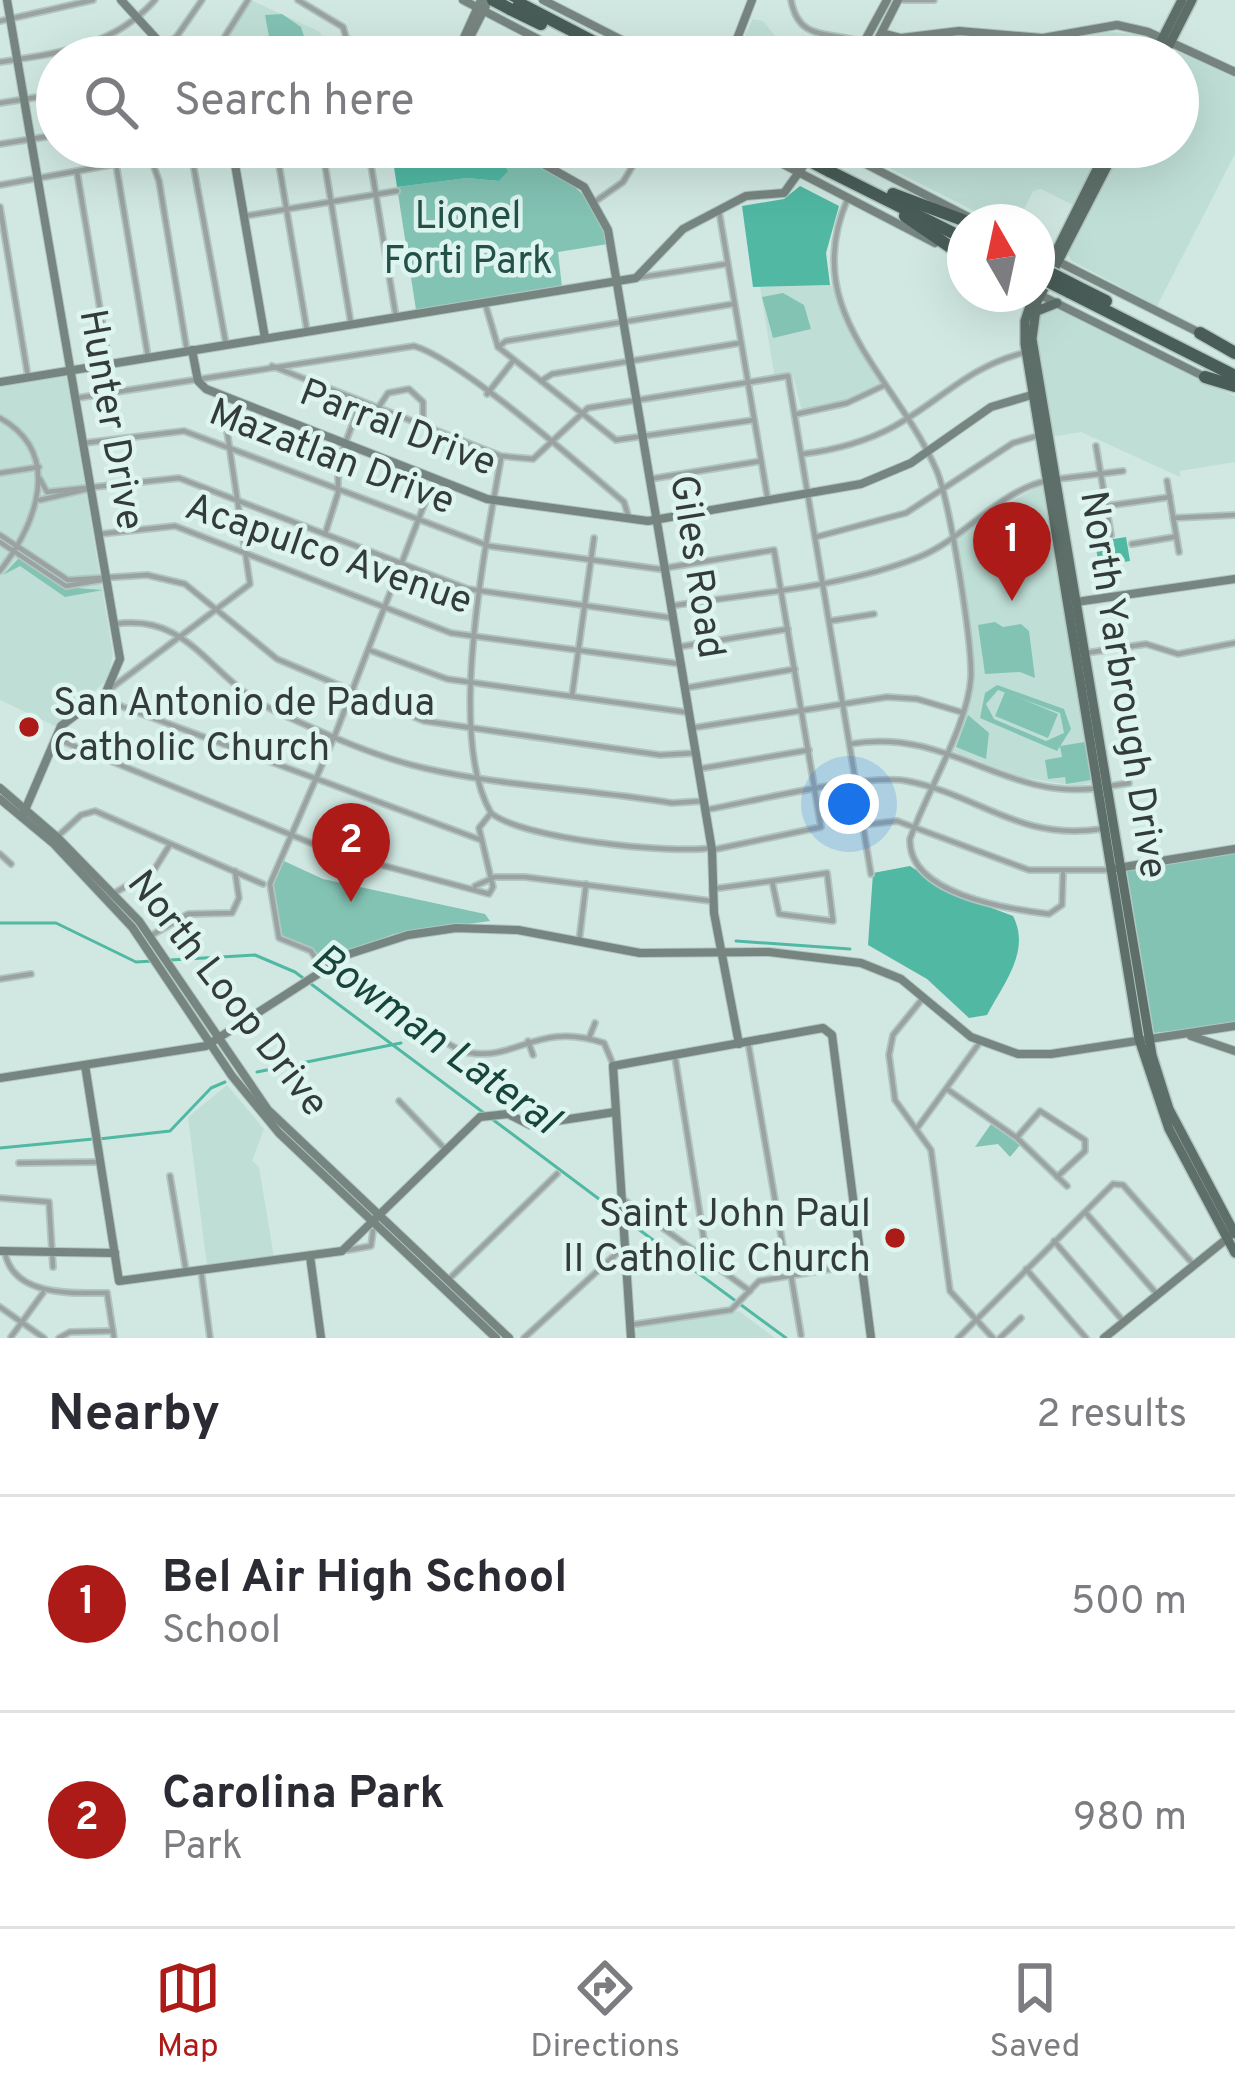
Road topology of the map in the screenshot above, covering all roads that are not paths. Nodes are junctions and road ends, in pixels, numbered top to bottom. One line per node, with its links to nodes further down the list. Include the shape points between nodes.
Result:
1 (7, 0): 18 (street, Hunter Drive)
2 (93, 0): 18 (street)
3 (122, 0): 17 (street)
4 (154, 0): 17 (street)
5 (202, 0): 23 (street)
6 (248, 0): 24 (street)
7 (298, 0): 25 (street)
8 (543, 0): 30 (street)
9 (752, 0): 31 (street)
10 (791, 0): 32 (street, via 795,17)
11 (934, 0): 14 (street)
12 (1182, 0): 41 (main road)
13 (1192, 0): 42 (main road)
14 (891, 1): 20 (street); 20 (street); 33 (street)
15 (478, 2): 16 (highway, bridge); 19 (street); 19 (street); 27 (street)
16 (512, 3): 28 (highway); 29 (highway)
17 (137, 18): 21 (street); 22 (street)
18 (5, 20): 45 (street, Hunter Drive)
19 (471, 24): 26 (street)
20 (882, 33): 34 (street); 35 (street); 36 (street)
21 (107, 36)
22 (153, 36)
23 (174, 36)
24 (225, 36)
25 (346, 36)
26 (467, 36)
27 (533, 36)
28 (569, 36)
29 (580, 36)
30 (614, 36)
31 (738, 36)
32 (827, 36)
33 (868, 36)
34 (879, 36)
35 (880, 36)
36 (894, 36)
37 (918, 36): 38 (street)
38 (1019, 36)
39 (1052, 36): 40 (street, via 1109,24)
40 (1149, 36)
41 (1168, 36)
42 (1169, 36)
43 (36, 56): 45 (street)
44 (1199, 56): 47 (street)
45 (17, 60): 46 (street); 49 (street, Hunter Drive)
46 (0, 62)
47 (1235, 72)
48 (36, 97): 49 (street)
49 (24, 99): 50 (street); 52 (street, Hunter Drive)
50 (0, 103)
51 (36, 138): 52 (street)
52 (30, 139): 53 (street); 73 (street, Hunter Drive)
53 (0, 144)
54 (96, 168): 71 (street)
55 (117, 168): 118 (street)
56 (154, 168): 115 (street)
57 (194, 168): 113 (street)
58 (236, 168): 86 (street)
59 (279, 168): 84 (street)
60 (325, 168): 81 (street)
61 (371, 168): 78 (street)
62 (554, 168): 80 (street)
63 (629, 168): 80 (street)
64 (790, 168): 72 (street)
65 (802, 168): 72 (street)
66 (812, 168): 74 (street)
67 (834, 168): 76 (highway)
68 (834, 168): 87 (highway)
69 (861, 168): 83 (street)
70 (1102, 168): 90 (main road)
71 (77, 172): 73 (street); 122 (street)
72 (799, 173): 74 (street); 85 (street, via 780,195 746,196)
73 (37, 179): 75 (street); 125 (street, Hunter Drive)
74 (816, 181): 79 (street)
75 (0, 185)
76 (865, 188): 88 (highway); 89 (highway)
77 (397, 191): 78 (street)
78 (375, 194): 81 (street); 106 (street)
79 (848, 198): 91 (street); 136 (street, via 832,245 834,284)
80 (596, 201): 99 (street, Giles Road)
81 (331, 202): 84 (street); 108 (street)
82 (0, 207): 129 (street)
83 (947, 208)
84 (286, 209): 86 (street); 109 (street)
85 (719, 210): 94 (street); 97 (street, via 677,234)
86 (245, 216): 111 (street)
87 (947, 218)
88 (947, 230)
89 (947, 245)
90 (1063, 246): 92 (main road); 93 (main road); 95 (main road)
91 (947, 248)
92 (1055, 249)
93 (1056, 260): 95 (street)
94 (728, 264): 97 (street); 104 (street)
95 (1073, 269): 98 (street); 110 (street)
96 (1055, 272): 101 (highway, bridge)
97 (637, 278): 99 (street)
98 (1055, 281)
99 (618, 282): 103 (street); 107 (street, Giles Road)
100 (1055, 282): 101 (highway, bridge)
101 (1071, 288): 126 (highway)
102 (1055, 302): 130 (street)
103 (485, 303): 106 (street); 114 (street)
104 (735, 303): 107 (street); 112 (street)
105 (1030, 312): 116 (main road, North Yarbrough Drive)
106 (396, 317): 108 (street)
107 (624, 322): 114 (street); 120 (street, Giles Road)
108 (351, 324): 109 (street)
109 (307, 331): 111 (street)
110 (1200, 333): 117 (highway)
111 (265, 338): 113 (street)
112 (742, 342): 120 (street); 134 (street)
113 (226, 344): 115 (street)
114 (498, 347): 119 (street)
115 (189, 350): 118 (street); 131 (street)
116 (1030, 351): 139 (main road, North Yarbrough Drive); 149 (street, via 970,372)
117 (1235, 352)
118 (148, 357): 122 (street)
119 (514, 360): 133 (street); 140 (street)
120 (631, 360): 133 (street); 143 (street, Giles Road)
121 (304, 361): 123 (street); 128 (street); 140 (street, via 414,346)
122 (109, 363): 125 (street)
123 (286, 364): 124 (street); 128 (street)
124 (272, 365): 127 (street); 128 (street)
125 (71, 369): 129 (street); 142 (street, Hunter Drive)
126 (1235, 371)
127 (215, 375): 131 (street); 137 (street)
128 (296, 376): 144 (street)
129 (28, 377): 135 (street)
130 (1205, 377): 138 (highway)
131 (197, 379): 132 (street); 137 (street, Parral Drive)
132 (181, 381): 137 (street, Parral Drive); 142 (street)
133 (541, 381): 146 (street)
134 (748, 381): 143 (street); 147 (street, via 790,378); 150 (street)
135 (0, 382)
136 (886, 385): 147 (street); 149 (street)
137 (208, 390): 141 (street, Parral Drive)
138 (1235, 390)
139 (1039, 393): 152 (main road, North Yarbrough Drive); 160 (street, Parral Drive, via 991,406)
140 (487, 394): 156 (street)
141 (222, 396): 155 (street, Parral Drive); 158 (street)
142 (77, 398): 154 (street, Hunter Drive)
143 (636, 400): 146 (street); 153 (street, Giles Road)
144 (361, 402): 145 (street); 155 (street)
145 (378, 408): 151 (street); 151 (street, via 388,392 409,389 423,402)
146 (580, 412): 153 (street, via 616,440); 156 (street)
147 (796, 414): 159 (street)
148 (0, 418): 163 (street, via 25,436)
149 (907, 419): 159 (street, via 854,444); 160 (street)
150 (754, 420): 153 (street); 162 (street)
151 (423, 425): 161 (street)
152 (1045, 435): 169 (main road, North Yarbrough Drive); 174 (street, via 1012,443)
153 (644, 438): 168 (street, Giles Road)
154 (84, 443): 158 (street, Mazatlan Drive, via 175,430); 171 (street, Hunter Drive)
155 (345, 444): 172 (street); 180 (street, Parral Drive)
156 (552, 444): 161 (street, via 536,459); 184 (street, via 624,502)
157 (1096, 446): 165 (street)
158 (230, 448): 172 (street, Mazatlan Drive); 178 (street)
159 (803, 454): 175 (street)
160 (927, 454): 174 (street); 175 (street, Parral Drive, via 880,478)
161 (501, 456): 180 (street)
162 (761, 460): 168 (street); 181 (street)
163 (39, 467): 166 (street); 167 (street)
164 (1123, 471): 165 (street)
165 (1100, 472): 169 (street); 182 (street)
166 (0, 473)
167 (40, 478): 173 (street); 177 (street)
168 (650, 479): 186 (street, Giles Road)
169 (1053, 480): 195 (street, via 1030,486); 210 (main road, North Yarbrough Drive)
170 (1166, 481): 176 (street)
171 (92, 488): 173 (street); 177 (street); 178 (street, via 172,477); 188 (street, Hunter Drive)
172 (339, 490): 187 (street, Mazatlan Drive); 189 (street)
173 (52, 492): 177 (street)
174 (942, 494): 191 (street, via 887,521); 195 (street)
175 (810, 495): 181 (street, Parral Drive); 191 (street)
176 (1170, 496): 182 (street); 185 (street)
177 (38, 498): 198 (street)
178 (238, 500): 189 (street); 200 (street)
179 (426, 500): 187 (street)
180 (494, 500): 184 (street, Parral Drive); 197 (street)
181 (768, 501): 186 (street, Parral Drive)
182 (1106, 506): 190 (street)
183 (1235, 514): 185 (street)
184 (628, 518): 186 (street, Parral Drive)
185 (1173, 518): 192 (street)
186 (657, 520): 203 (street, Giles Road)
187 (418, 522): 197 (street, Mazatlan Drive); 202 (street)
188 (100, 534): 200 (street, Acapulco Avenue, via 175,526); 205 (street, Hunter Drive)
189 (325, 534): 202 (street)
190 (1111, 535)
191 (816, 537): 207 (street)
192 (1177, 537): 196 (street); 199 (street)
193 (0, 538): 198 (street)
194 (594, 538): 201 (street)
195 (950, 541): 207 (street, via 902,563); 238 (street, via 970,668)
196 (1132, 544)
197 (489, 546): 201 (street, Mazatlan Drive); 209 (street)
198 (16, 549): 204 (street); 205 (street, via 68,580)
199 (1179, 552)
200 (248, 555): 212 (street, Acapulco Avenue); 213 (street, via 250,584)
201 (591, 560): 203 (street, Mazatlan Drive); 211 (street)
202 (401, 564): 209 (street); 212 (street)
203 (665, 567): 208 (street, Mazatlan Drive, via 772,549); 214 (street, Giles Road)
204 (0, 571)
205 (107, 579): 213 (street, via 170,578); 217 (street, Hunter Drive)
206 (1235, 579): 210 (street)
207 (824, 581): 208 (street); 216 (street)
208 (782, 588): 214 (street); 218 (street)
209 (482, 592): 211 (street); 220 (street)
210 (1073, 602): 225 (main road, North Yarbrough Drive); 253 (main road, North Yarbrough Drive)
211 (585, 606): 214 (street); 224 (street)
212 (385, 607): 220 (street, Acapulco Avenue); 223 (street)
213 (220, 609): 219 (street); 233 (street, via 277,659)
214 (672, 612): 222 (street, Giles Road)
215 (874, 614): 216 (street)
216 (830, 622): 235 (street)
217 (115, 624): 219 (street, via 155,622); 228 (street, Hunter Drive)
218 (788, 629): 222 (street); 227 (street)
219 (182, 637): 229 (street); 241 (street, via 254,700)
220 (477, 638): 224 (street, Acapulco Avenue); 230 (street)
221 (1235, 643): 225 (street, via 1178,654 1149,644)
222 (678, 647): 226 (street, Giles Road)
223 (369, 650): 230 (street); 233 (street)
224 (579, 651): 226 (street, Acapulco Avenue); 234 (street)
225 (1086, 653): 253 (main road, North Yarbrough Drive)
226 (681, 664): 231 (street, Giles Road)
227 (795, 669): 231 (street); 236 (street)
228 (119, 670): 229 (street); 232 (street)
229 (136, 671): 232 (street)
230 (470, 682): 234 (street); 240 (street)
231 (685, 688): 237 (street, Giles Road)
232 (106, 692): 242 (street); 249 (street, via 118,705)
233 (352, 692): 240 (street, via 431,723); 241 (street)
234 (572, 696): 237 (street)
235 (843, 703): 236 (street); 238 (street, via 903,698); 243 (street)
236 (802, 710): 239 (street); 244 (street)
237 (689, 712): 239 (street, Giles Road)
238 (961, 712): 245 (street)
239 (692, 728): 246 (street, Giles Road)
240 (472, 729): 246 (street); 248 (street)
241 (335, 735): 248 (street, via 411,765); 249 (street)
242 (56, 738): 250 (street); 265 (street)
243 (850, 744): 245 (street, via 903,739); 252 (street)
244 (809, 750): 247 (street); 256 (street)
245 (945, 751): 253 (street, via 1042,788); 255 (street)
246 (696, 754): 247 (street, Giles Road)
247 (698, 769): 258 (street, Giles Road)
248 (480, 776): 258 (street); 259 (street)
249 (316, 782): 265 (street); 267 (street)
250 (34, 783): 257 (street); 260 (street)
251 (1129, 783): 253 (street)
252 (856, 784): 255 (street, via 902,780); 256 (street); 262 (street)
253 (1103, 787): 264 (main road, North Yarbrough Drive)
254 (0, 788): 257 (street, North Loop Drive)
255 (930, 789): 263 (street); 264 (street, via 1037,830)
256 (815, 792): 258 (street); 269 (street, via 820,830)
257 (6, 800): 260 (street, North Loop Drive); 261 (street)
258 (704, 805): 269 (street, Giles Road)
259 (491, 813): 267 (street, via 480,825); 269 (street, via 533,830)
260 (24, 814): 266 (street, North Loop Drive); 283 (street, North Loop Drive)
261 (0, 815)
262 (863, 825): 263 (street, via 893,820); 275 (street)
263 (914, 827): 276 (street, via 1008,865); 276 (street, via 909,846 920,871 1000,905 1056,913)
264 (1109, 828): 273 (main road, North Yarbrough Drive)
265 (293, 834): 281 (street); 290 (street, via 269,887 278,936 315,954)
266 (57, 837): 268 (street, via 95,812); 283 (street, North Loop Drive)
267 (481, 840): 277 (street)
268 (170, 844): 274 (street); 283 (street, via 154,870)
269 (712, 849): 282 (street, Giles Road)
270 (1235, 849): 273 (street)
271 (0, 854): 272 (street)
272 (11, 864)
273 (1116, 869): 276 (street); 301 (main road, North Yarbrough Drive)
274 (235, 871): 279 (street); 285 (street, via 232,914 188,914)
275 (871, 874)
276 (1063, 874)
277 (488, 879): 280 (street); 281 (street); 281 (street, via 491,894)
278 (772, 881): 278 (street, via 829,874 835,919 779,914); 282 (street)
279 (263, 884)
280 (586, 884): 284 (street); 286 (street)
281 (469, 886)
282 (712, 890): 284 (street, Giles Road)
283 (110, 896): 285 (street, North Loop Drive); 287 (street, North Loop Drive)
284 (712, 901): 288 (street, Giles Road)
285 (151, 936): 287 (street, North Loop Drive)
286 (578, 942): 288 (street, via 640,953); 290 (street, via 442,929 382,942)
287 (157, 951): 289 (street, North Loop Drive)
288 (721, 952): 293 (street, via 861,962); 306 (street, Giles Road)
289 (167, 966): 294 (street, North Loop Drive); 297 (street, North Loop Drive)
290 (322, 968): 298 (street)
291 (32, 974): 292 (street)
292 (0, 979)
293 (924, 997): 304 (street); 318 (street, via 899,1023 889,1049 895,1100)
294 (204, 1016): 298 (street); 303 (street, North Loop Drive)
295 (595, 1023): 300 (street)
296 (1235, 1026): 299 (street)
297 (200, 1027): 303 (street, North Loop Drive); 307 (street)
298 (234, 1028): 303 (street); 311 (street)
299 (1190, 1036): 301 (street); 308 (street)
300 (589, 1038): 302 (street); 313 (street, via 608,1046)
301 (1144, 1039): 304 (street, via 1042,1055); 332 (main road, North Yarbrough Drive, via 1160,1097)
302 (528, 1040): 305 (street, via 476,1054 447,1039); 309 (street)
303 (214, 1042): 307 (street); 311 (street, North Loop Drive)
304 (980, 1042): 315 (street)
305 (426, 1043)
306 (744, 1043): 310 (street); 342 (street, via 830,1031); 348 (street)
307 (190, 1050): 311 (street); 312 (street)
308 (1235, 1050)
309 (532, 1055)
310 (675, 1055): 313 (street); 341 (street)
311 (228, 1063): 330 (street, North Loop Drive, via 265,1112)
312 (85, 1065): 314 (street); 321 (street)
313 (613, 1066): 317 (street)
314 (0, 1078)
315 (947, 1089): 318 (street); 319 (street)
316 (399, 1101): 320 (street)
317 (615, 1112): 320 (street, via 530,1126 485,1116); 327 (street)
318 (918, 1127): 357 (street, via 932,1154 948,1286)
319 (1017, 1138): 325 (street); 325 (street, via 1040,1111 1084,1139 1085,1151)
320 (446, 1150): 330 (street)
321 (100, 1161): 322 (street); 338 (street)
322 (19, 1163)
323 (556, 1174): 350 (street)
324 (170, 1176): 347 (street)
325 (1057, 1177): 326 (street)
326 (1066, 1186)
327 (620, 1197): 334 (street); 341 (street)
328 (0, 1198): 337 (street, via 48,1200)
329 (1084, 1212): 333 (street); 343 (street, via 1121,1184); 354 (street)
330 (378, 1216): 336 (street); 350 (street, North Loop Drive)
331 (374, 1231): 336 (street, via 371,1246)
332 (1233, 1233): 339 (main road, North Yarbrough Drive); 343 (street)
333 (1054, 1241): 345 (street); 359 (street)
334 (626, 1245): 360 (street); 370 (street)
335 (3, 1251): 337 (street); 352 (street)
336 (342, 1251): 340 (street)
337 (50, 1253): 338 (street); 344 (street)
338 (115, 1253): 349 (street)
339 (1235, 1253)
340 (310, 1256): 346 (street); 367 (street)
341 (707, 1259): 351 (street)
342 (861, 1264): 348 (street); 372 (street)
343 (1193, 1264): 354 (street)
344 (53, 1267)
345 (1026, 1269): 357 (street); 375 (street)
346 (201, 1270): 347 (street); 366 (street)
347 (187, 1272): 349 (street)
348 (789, 1276): 351 (street, via 759,1281); 362 (street)
349 (119, 1281): 353 (street)
350 (446, 1282): 368 (street, North Loop Drive); 369 (street, North Loop Drive)
351 (750, 1291): 360 (street, via 741,1303)
352 (44, 1292): 353 (street); 358 (street)
353 (107, 1293): 361 (street)
354 (1158, 1294): 359 (street)
355 (0, 1307): 358 (street)
356 (1021, 1318): 374 (street)
357 (975, 1320): 373 (street); 374 (street)
358 (21, 1322): 363 (street); 364 (street)
359 (1124, 1322): 376 (street)
360 (631, 1325): 371 (street)
361 (114, 1335): 365 (street)
362 (801, 1335)
363 (11, 1337)
364 (44, 1338)
365 (59, 1338)
366 (210, 1338)
367 (321, 1338)
368 (496, 1338)
369 (509, 1338)
370 (524, 1338)
371 (631, 1338)
372 (871, 1338)
373 (958, 1338)
374 (997, 1338)
375 (1086, 1338)
376 (1104, 1338)

